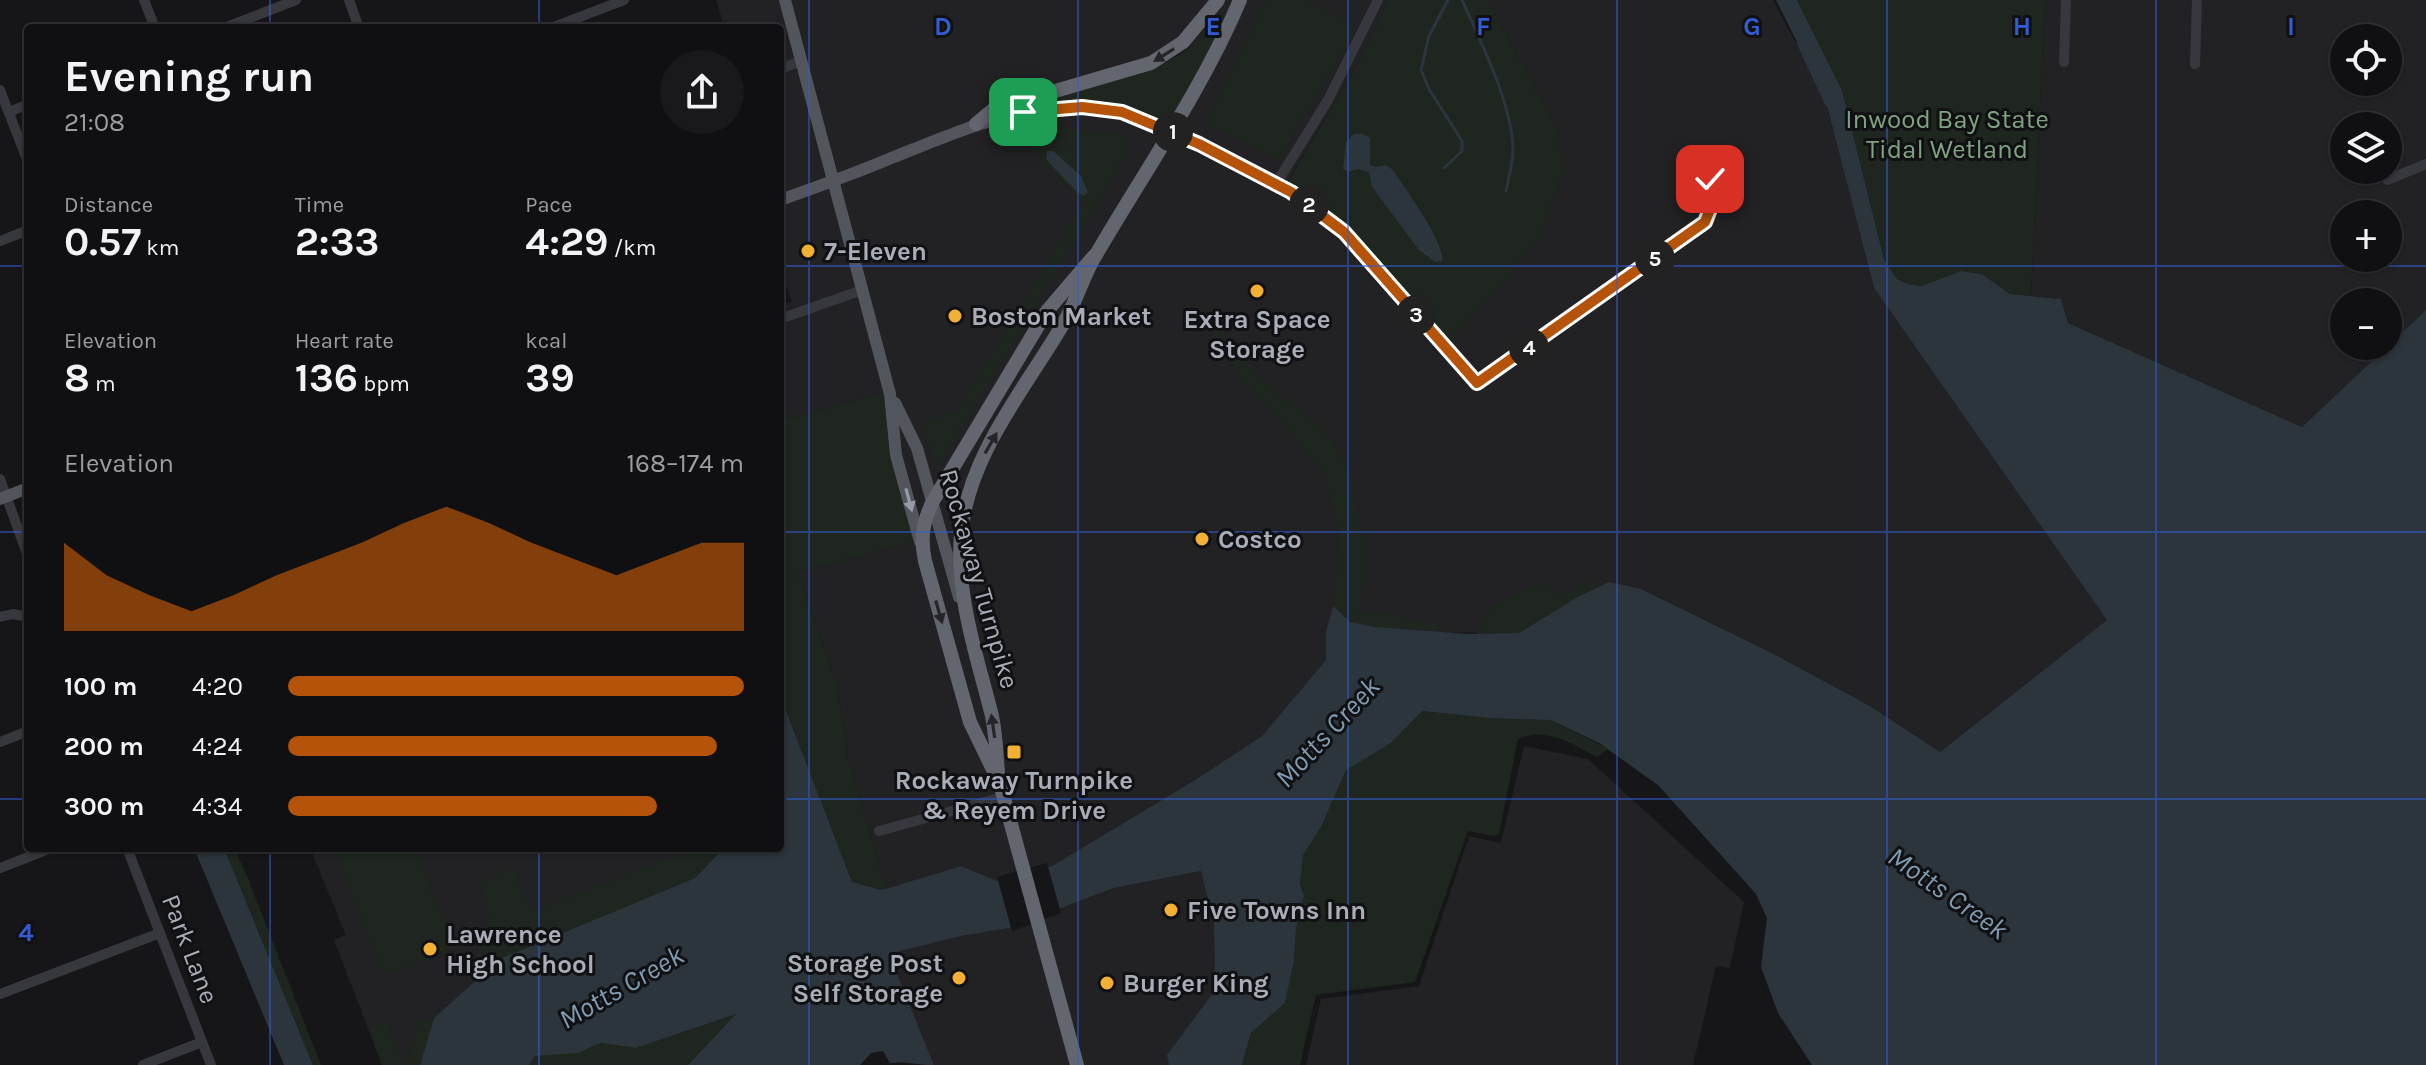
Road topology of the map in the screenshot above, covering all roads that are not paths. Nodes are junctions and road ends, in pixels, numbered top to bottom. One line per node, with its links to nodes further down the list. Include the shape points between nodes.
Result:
1 (144, 0): 11 (street)
2 (296, 0): 12 (street)
3 (349, 0): 13 (street)
4 (624, 0): 14 (street)
5 (785, 0): 15 (main road, Rockaway Turnpike)
6 (1218, 0): 22 (highway, one-way to 22, via 1183,42 1151,63 994,109)
7 (1240, 0): 23 (highway)
8 (1378, 0): 29 (street, via 1328,100)
9 (2066, 0): 16 (street)
10 (2197, 0): 17 (street)
11 (153, 24)
12 (234, 24)
13 (358, 24)
14 (561, 24)
15 (801, 61): 18 (street); 28 (main road, Rockaway Turnpike)
16 (2064, 62)
17 (2195, 64)
18 (784, 67)
19 (0, 90): 21 (street)
20 (24, 106): 21 (street)
21 (9, 112): 24 (street)
22 (976, 124): 23 (main road, via 1023,112 1096,107 1134,115); 28 (main road)
23 (1171, 132): 29 (street); 33 (highway)
24 (24, 151)
25 (2426, 164): 26 (street)
26 (2402, 174)
27 (1710, 179): 29 (street, via 1714,199 1705,222 1477,383 1344,232)
28 (833, 181): 30 (main road); 34 (main road, Rockaway Turnpike)
29 (1276, 184)
30 (784, 199)
31 (24, 232): 32 (street)
32 (0, 241)
33 (1094, 256): 40 (highway, via 1047,311); 45 (highway, one-way to 33, via 961,546 972,481 1066,320)
34 (862, 290): 35 (street); 36 (main road, Rockaway Turnpike)
35 (784, 318)
36 (890, 394): 40 (main road, Rockaway Turnpike, via 917,448); 41 (main road, Rockaway Turnpike, one-way to 41, via 896,455)
37 (0, 479): 39 (street)
38 (24, 490): 39 (main road)
39 (3, 498): 42 (street)
40 (933, 501): 41 (highway); 45 (main road, Rockaway Turnpike)
41 (921, 545): 48 (highway, Rockaway Turnpike, one-way to 48, via 970,722)
42 (24, 546)
43 (24, 616): 44 (street)
44 (0, 617)
45 (967, 627): 48 (highway, Rockaway Turnpike, one-way to 45, via 992,715)
46 (24, 733): 47 (street)
47 (0, 742)
48 (1001, 791): 49 (street); 58 (highway, Rockaway Turnpike)
49 (879, 831)
50 (41, 852): 52 (street)
51 (129, 852): 53 (street, Park Lane)
52 (0, 868)
53 (160, 933): 54 (street); 55 (street, Park Lane)
54 (0, 994)
55 (202, 1042): 56 (street); 57 (street, Park Lane)
56 (143, 1065)
57 (211, 1065)
58 (1077, 1065)

